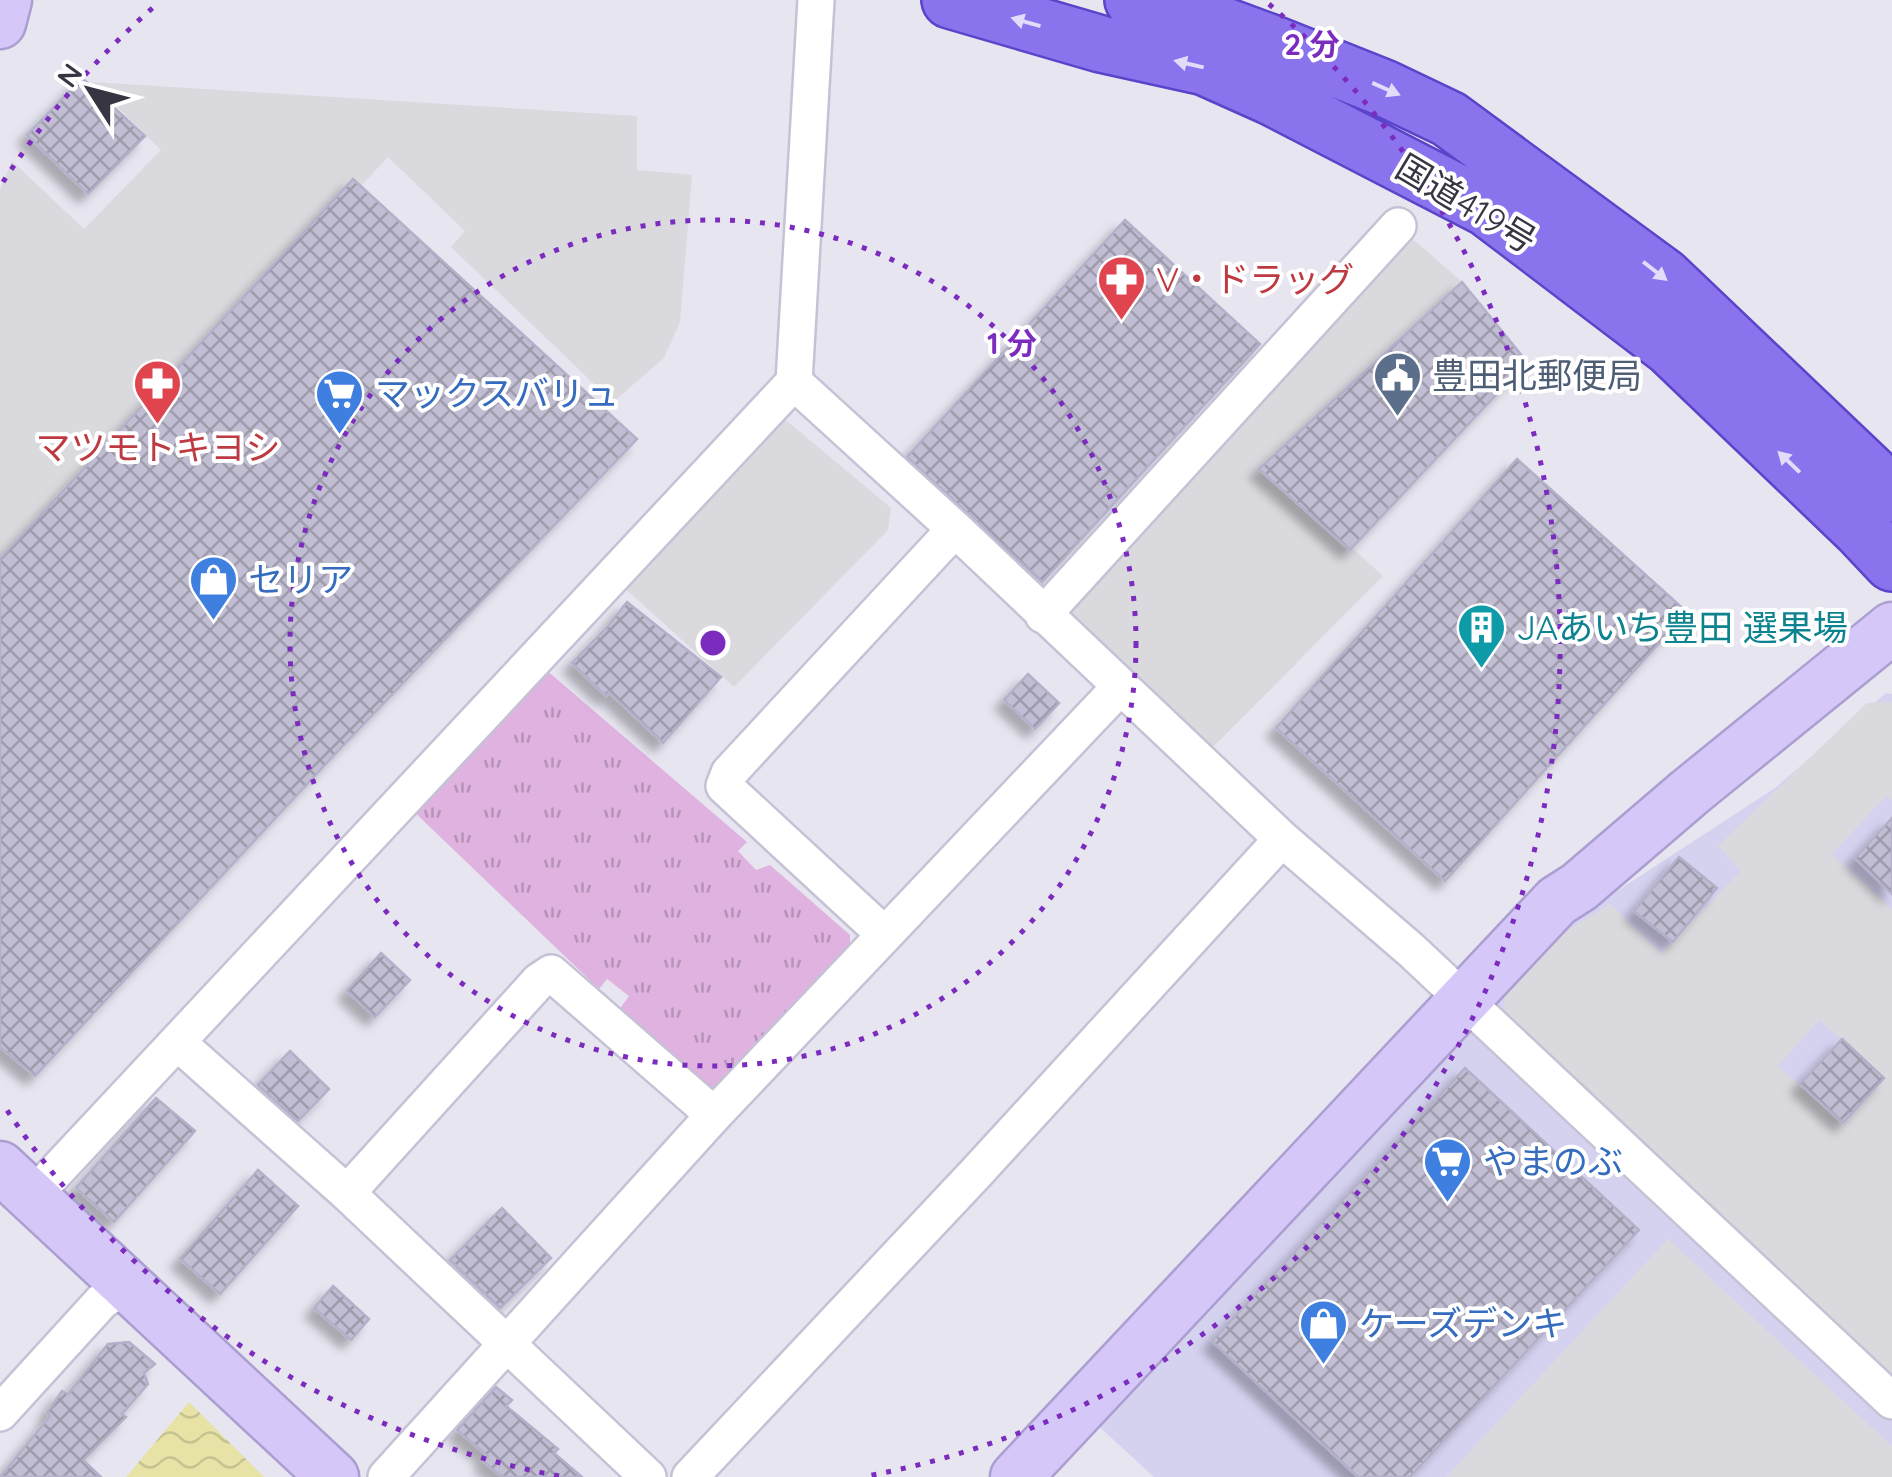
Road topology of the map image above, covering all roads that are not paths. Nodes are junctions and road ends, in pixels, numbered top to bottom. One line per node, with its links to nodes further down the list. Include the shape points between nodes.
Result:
1 (6, 0): 5 (street)
2 (816, 0): 7 (street)
3 (950, 0): 10 (highway, 国道419号, one-way to 3, via 1670,347 1487,208 1272,96 1204,68)
4 (1154, 1): 8 (highway, 国道419号, one-way to 8, via 1448,119 1664,277)
5 (0, 22)
6 (1398, 226): 11 (street)
7 (794, 382): 9 (street); 17 (street)
8 (1892, 494)
9 (955, 529): 11 (street); 15 (street, via 724,786)
10 (1892, 564)
11 (1043, 615): 13 (street)
12 (1892, 628): 16 (street, via 1557,900)
13 (1120, 686): 14 (street); 15 (street)
14 (1282, 839): 16 (street); 28 (street)
15 (884, 934): 18 (street)
16 (1464, 1000): 23 (street); 29 (street)
17 (177, 1042): 19 (street); 20 (street)
18 (714, 1116): 20 (street, via 551,973); 22 (street)
19 (16, 1182): 21 (street)
20 (347, 1193): 22 (street)
21 (127, 1285): 24 (street, via 102,1301); 25 (street)
22 (506, 1345): 26 (street); 27 (street)
23 (1892, 1401)
24 (0, 1413)
25 (333, 1477)
26 (386, 1477)
27 (648, 1477)
28 (690, 1477)
29 (1016, 1477)

